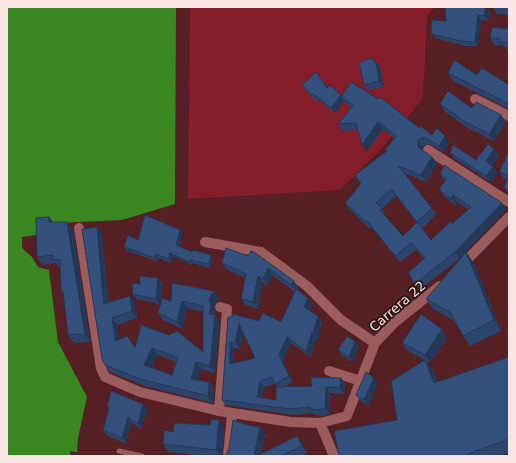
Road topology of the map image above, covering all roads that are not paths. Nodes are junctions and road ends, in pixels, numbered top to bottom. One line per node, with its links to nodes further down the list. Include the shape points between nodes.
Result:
1 (475, 99): 2 (street)
2 (509, 116)
3 (428, 150): 4 (street)
4 (509, 202)
5 (509, 217): 9 (street, Carrera 22, via 452,276 395,322)
6 (79, 228): 12 (street, via 101,368 105,377 140,392)
7 (205, 242): 9 (street, via 261,252 307,286 341,320)
8 (220, 307): 12 (street, via 227,309)
9 (375, 343): 11 (street, Carrera 22)
10 (329, 371): 11 (street)
11 (361, 381): 14 (street, Carrera 22, via 347,416)
12 (219, 412): 13 (street)
13 (232, 414): 14 (street); 17 (street)
14 (320, 423): 18 (street)
15 (119, 451): 16 (lane)
16 (142, 456)
17 (228, 456)
18 (334, 456)

